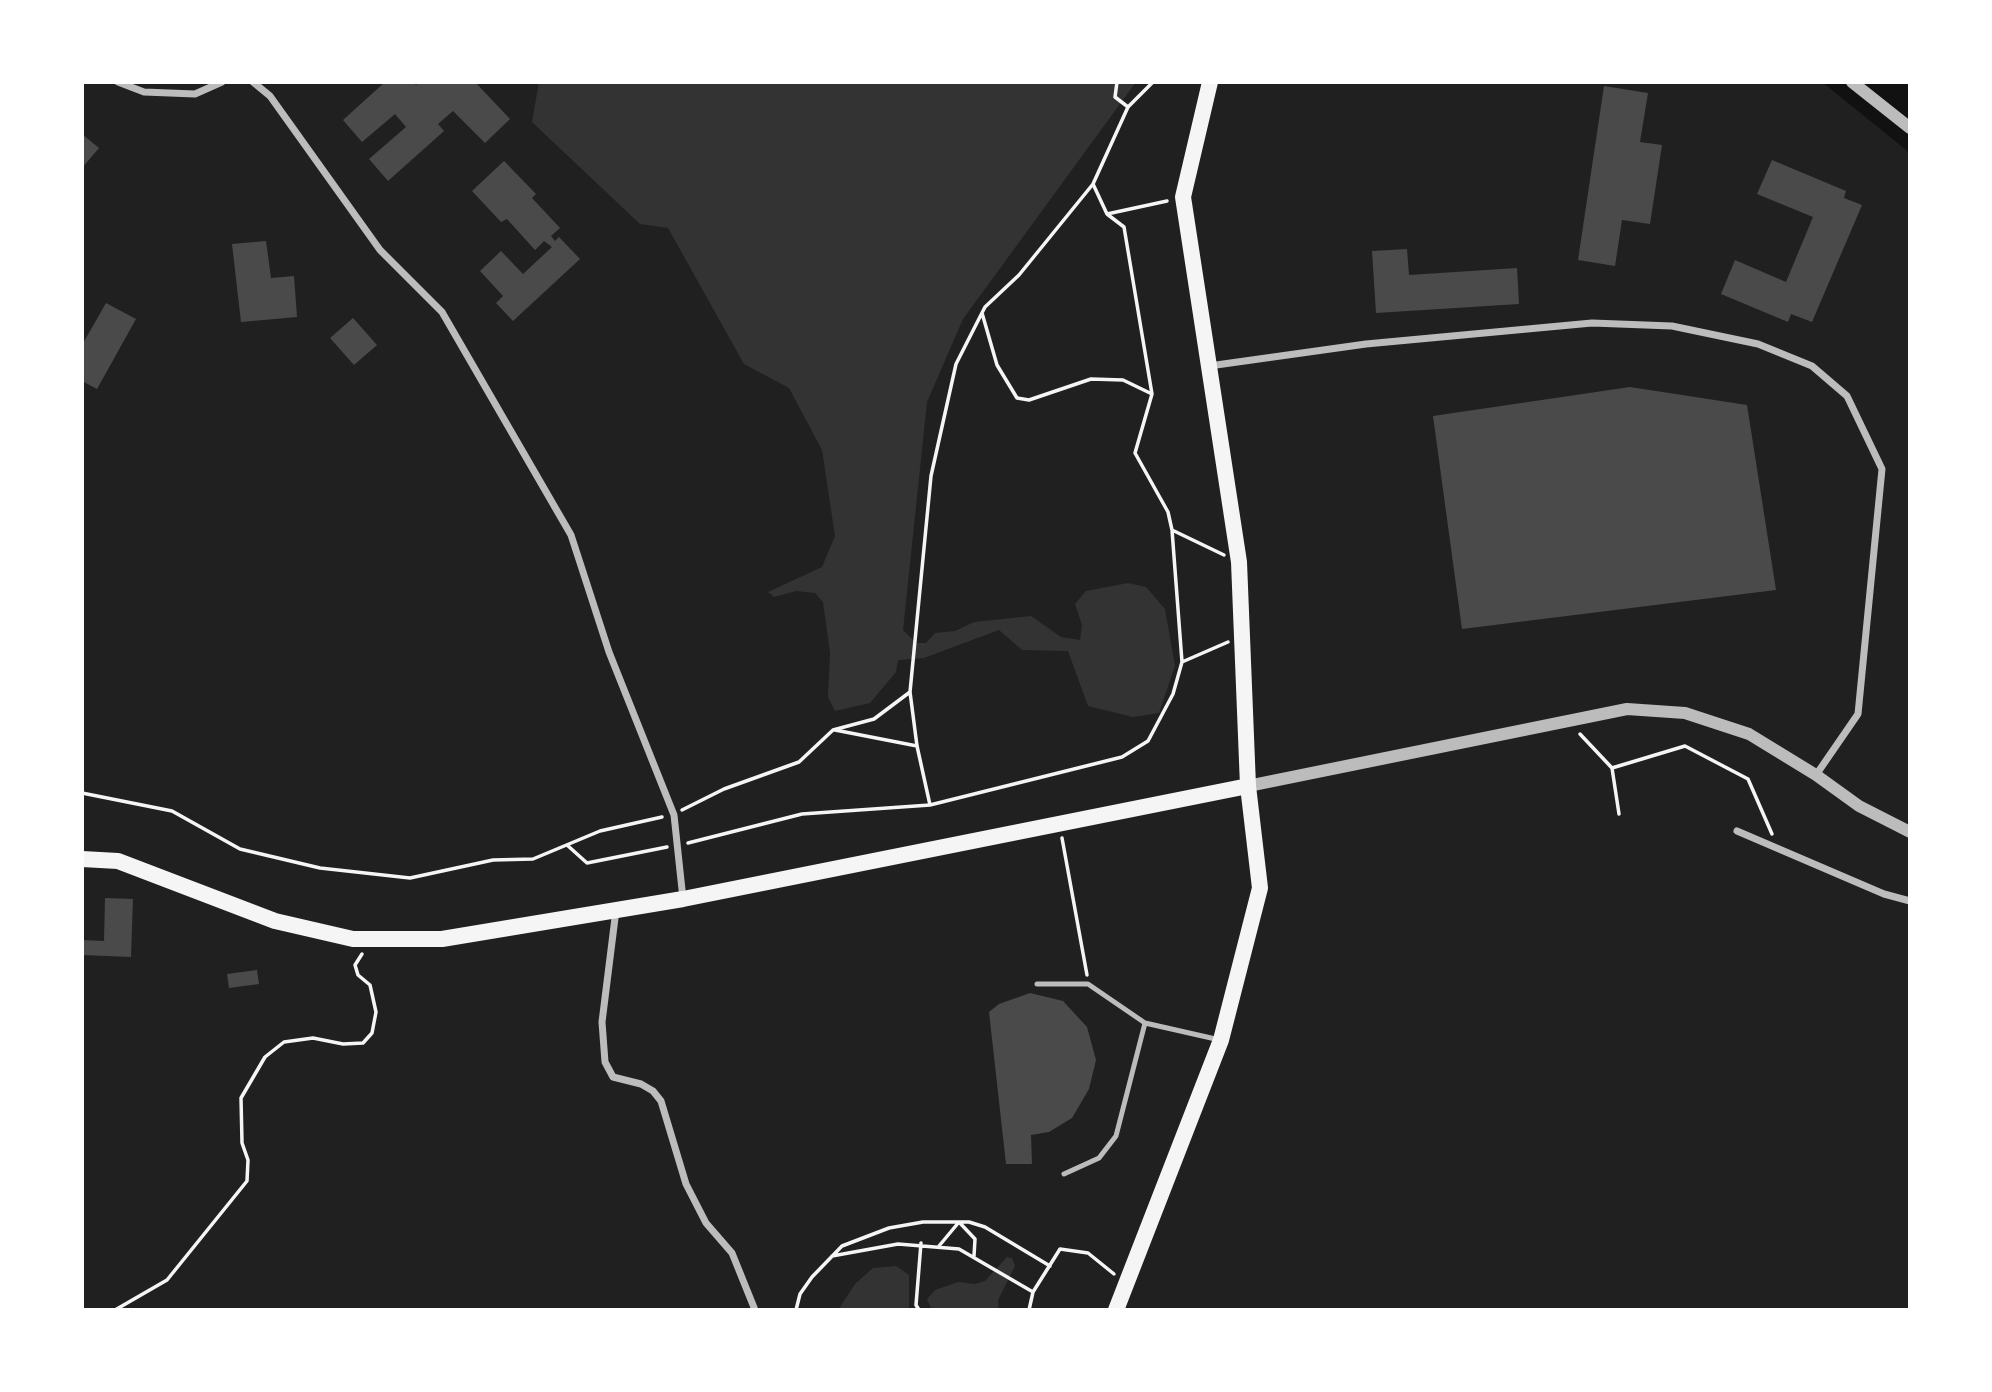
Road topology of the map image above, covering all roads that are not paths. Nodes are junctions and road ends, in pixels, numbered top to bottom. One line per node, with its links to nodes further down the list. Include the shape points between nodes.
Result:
1 (118, 82): 2 (street, via 144,92 195,94)
2 (222, 82)
3 (253, 82): 13 (street, via 270,96 380,250 442,312 571,535 609,652 674,814)
4 (1210, 82): 7 (main road, via 1182,197)
5 (1852, 82): 6 (street)
6 (1910, 128)
7 (1209, 366): 8 (street, via 1366,344 1592,323 1672,326 1758,344 1812,366 1847,396 1882,469 1858,714); 9 (main road, via 1239,562)
8 (1816, 775): 9 (street, via 1749,734 1685,713 1627,709); 11 (street, via 1859,806)
9 (1248, 786): 13 (main road); 18 (main road, via 1260,888)
10 (1737, 831): 14 (street)
11 (1910, 832)
12 (82, 859): 15 (main road, via 118,861 275,921 353,939 442,939)
13 (683, 899): 15 (main road)
14 (1910, 901)
15 (616, 910): 20 (street, via 602,1022 605,1062 613,1077 640,1084 661,1101 686,1184 706,1223 732,1253)
16 (1037, 985): 17 (lane, via 1088,984)
17 (1145, 1023): 18 (lane); 19 (lane, via 1116,1136 1099,1158)
18 (1221, 1040): 21 (main road)
19 (1064, 1174)
20 (755, 1310)
21 (1116, 1310)

